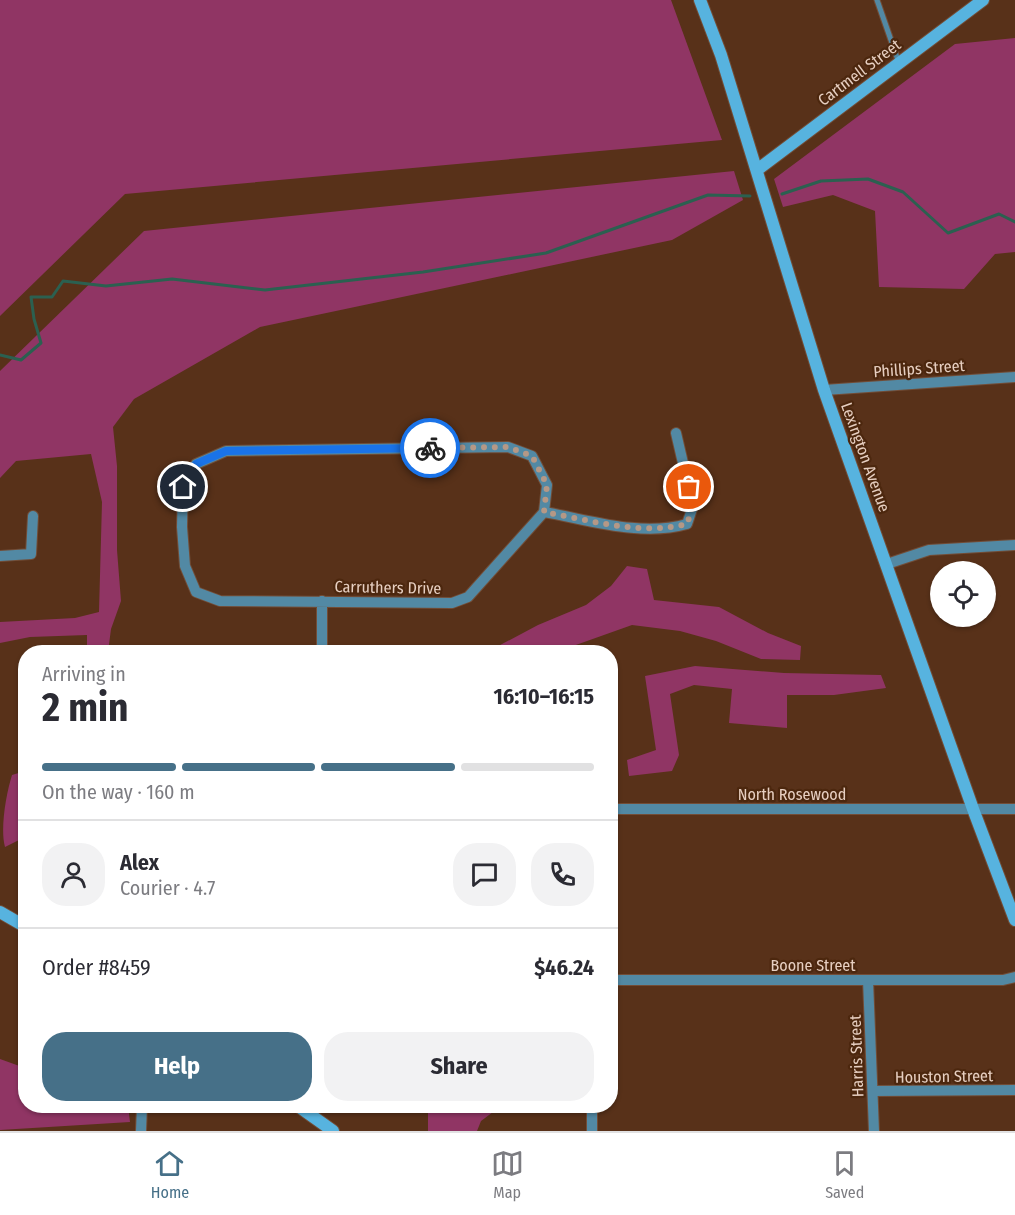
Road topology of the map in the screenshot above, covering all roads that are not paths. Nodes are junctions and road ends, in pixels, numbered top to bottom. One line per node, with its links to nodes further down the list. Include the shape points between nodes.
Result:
1 (700, 0): 5 (street, Lexington Avenue, via 722,55)
2 (877, 0): 4 (lane)
3 (983, 0): 4 (street, Cartmell Street)
4 (899, 63): 5 (street, Cartmell Street)
5 (757, 170): 7 (street, Lexington Avenue)
6 (1015, 377): 7 (street, Phillips Street)
7 (824, 390): 13 (street, Lexington Avenue)
8 (676, 433): 9 (street, via 693,506 687,524 629,528)
9 (544, 512): 14 (street, Carruthers Drive, via 468,597 452,603); 14 (street, Carruthers Drive, via 547,485 532,456 508,447 226,451 196,464 183,487 182,526 185,566 196,592 220,601)
10 (33, 516): 12 (street, via 31,554)
11 (1015, 545): 13 (street, via 929,550)
12 (0, 556)
13 (886, 564): 17 (street, Lexington Avenue)
14 (322, 601): 15 (street)
15 (322, 645)
16 (618, 809): 17 (street, North Rosewood)
17 (973, 809): 18 (street, North Rosewood); 20 (street, Lexington Avenue)
18 (1015, 809)
19 (0, 912): 21 (street)
20 (1015, 920)
21 (18, 922)
22 (1015, 977): 24 (street, Boone Street)
23 (618, 980): 24 (street, Boone Street)
24 (868, 980): 26 (street, Harris Street)
25 (1015, 1090): 26 (street, Houston Street)
26 (873, 1091): 33 (street, Harris Street)
27 (142, 1113): 30 (street)
28 (308, 1113): 31 (street)
29 (592, 1113): 32 (street)
30 (141, 1131)
31 (333, 1131)
32 (592, 1131)
33 (874, 1131)

